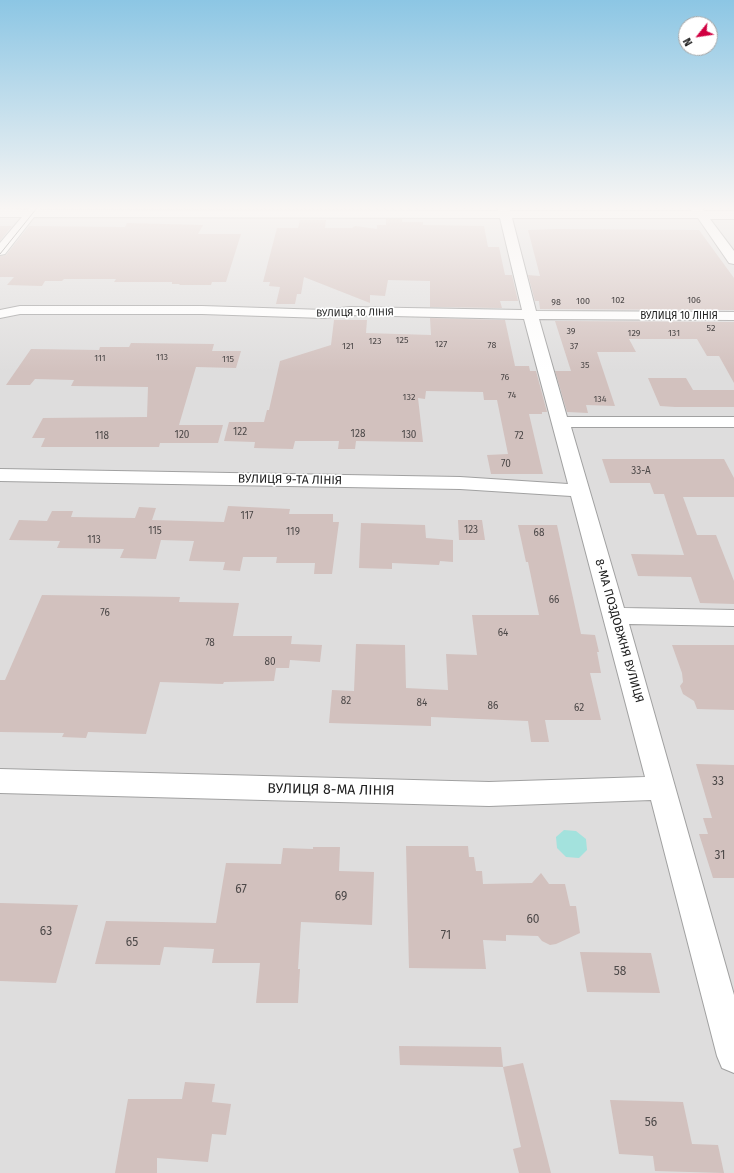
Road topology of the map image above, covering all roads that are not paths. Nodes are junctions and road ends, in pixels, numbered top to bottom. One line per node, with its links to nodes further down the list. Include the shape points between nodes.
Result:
1 (517, 263): 3 (street, 8-МА ПОЗДОВЖНЯ ВУЛИЦЯ)
2 (0, 314): 3 (street, ВУЛИЦЯ 10 ЛІНІЯ, via 20,310 202,310 324,314 349,311)
3 (530, 315): 4 (street, ВУЛИЦЯ 10 ЛІНІЯ); 5 (street, 8-МА ПОЗДОВЖНЯ ВУЛИЦЯ)
4 (734, 316)
5 (561, 422): 6 (street); 8 (street, 8-МА ПОЗДОВЖНЯ ВУЛИЦЯ)
6 (734, 422)
7 (0, 475): 8 (street, ВУЛИЦЯ 9-ТА ЛІНІЯ, via 460,483)
8 (580, 491): 9 (street, 8-МА ПОЗДОВЖНЯ ВУЛИЦЯ)
9 (615, 616): 10 (street); 12 (street, 8-МА ПОЗДОВЖНЯ ВУЛИЦЯ)
10 (734, 618)
11 (0, 781): 12 (street, ВУЛИЦЯ 8-МА ЛІНІЯ, via 489,794)
12 (662, 788): 13 (street, 8-МА ПОЗДОВЖНЯ ВУЛИЦЯ)
13 (734, 1056)

